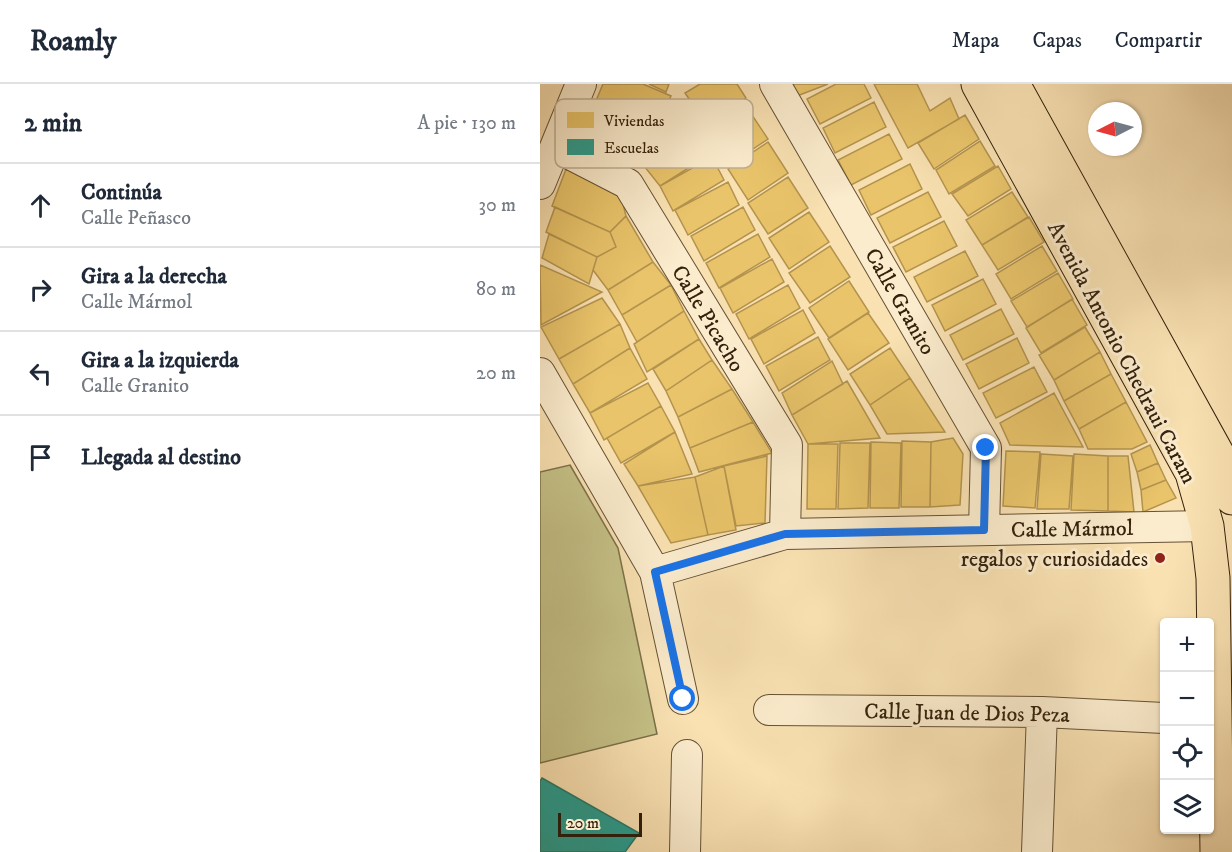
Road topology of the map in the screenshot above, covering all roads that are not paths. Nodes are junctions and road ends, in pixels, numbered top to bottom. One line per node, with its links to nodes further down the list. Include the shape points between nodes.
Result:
1 (581, 84): 5 (street)
2 (775, 84): 13 (street, Calle Granito, via 986,448)
3 (978, 84): 12 (main road, Avenida Antonio Chedraui Caram, via 1192,473)
4 (1013, 84): 10 (main road, Avenida Antonio Chedraui Caram)
5 (575, 99)
6 (555, 149): 8 (street)
7 (597, 168): 14 (street, Calle Picacho, via 628,184 787,445)
8 (540, 184)
9 (544, 389): 15 (street)
10 (1227, 464): 11 (main road, Avenida Antonio Chedraui Caram)
11 (1232, 498)
12 (1207, 526): 13 (street, Calle Mármol); 20 (main road, Avenida Antonio Chedraui Caram)
13 (984, 530): 14 (street, Calle Mármol)
14 (785, 534): 15 (street, Calle Mármol)
15 (655, 572): 16 (street)
16 (683, 699)
17 (769, 710): 18 (street, Calle Juan de Dios Peza)
18 (1042, 712): 19 (street, Calle Juan de Dios Peza); 23 (street)
19 (1160, 718)
20 (1219, 720): 24 (main road, Avenida Antonio Chedraui Caram)
21 (687, 755): 22 (street)
22 (685, 852)
23 (1037, 852)
24 (1217, 852)

